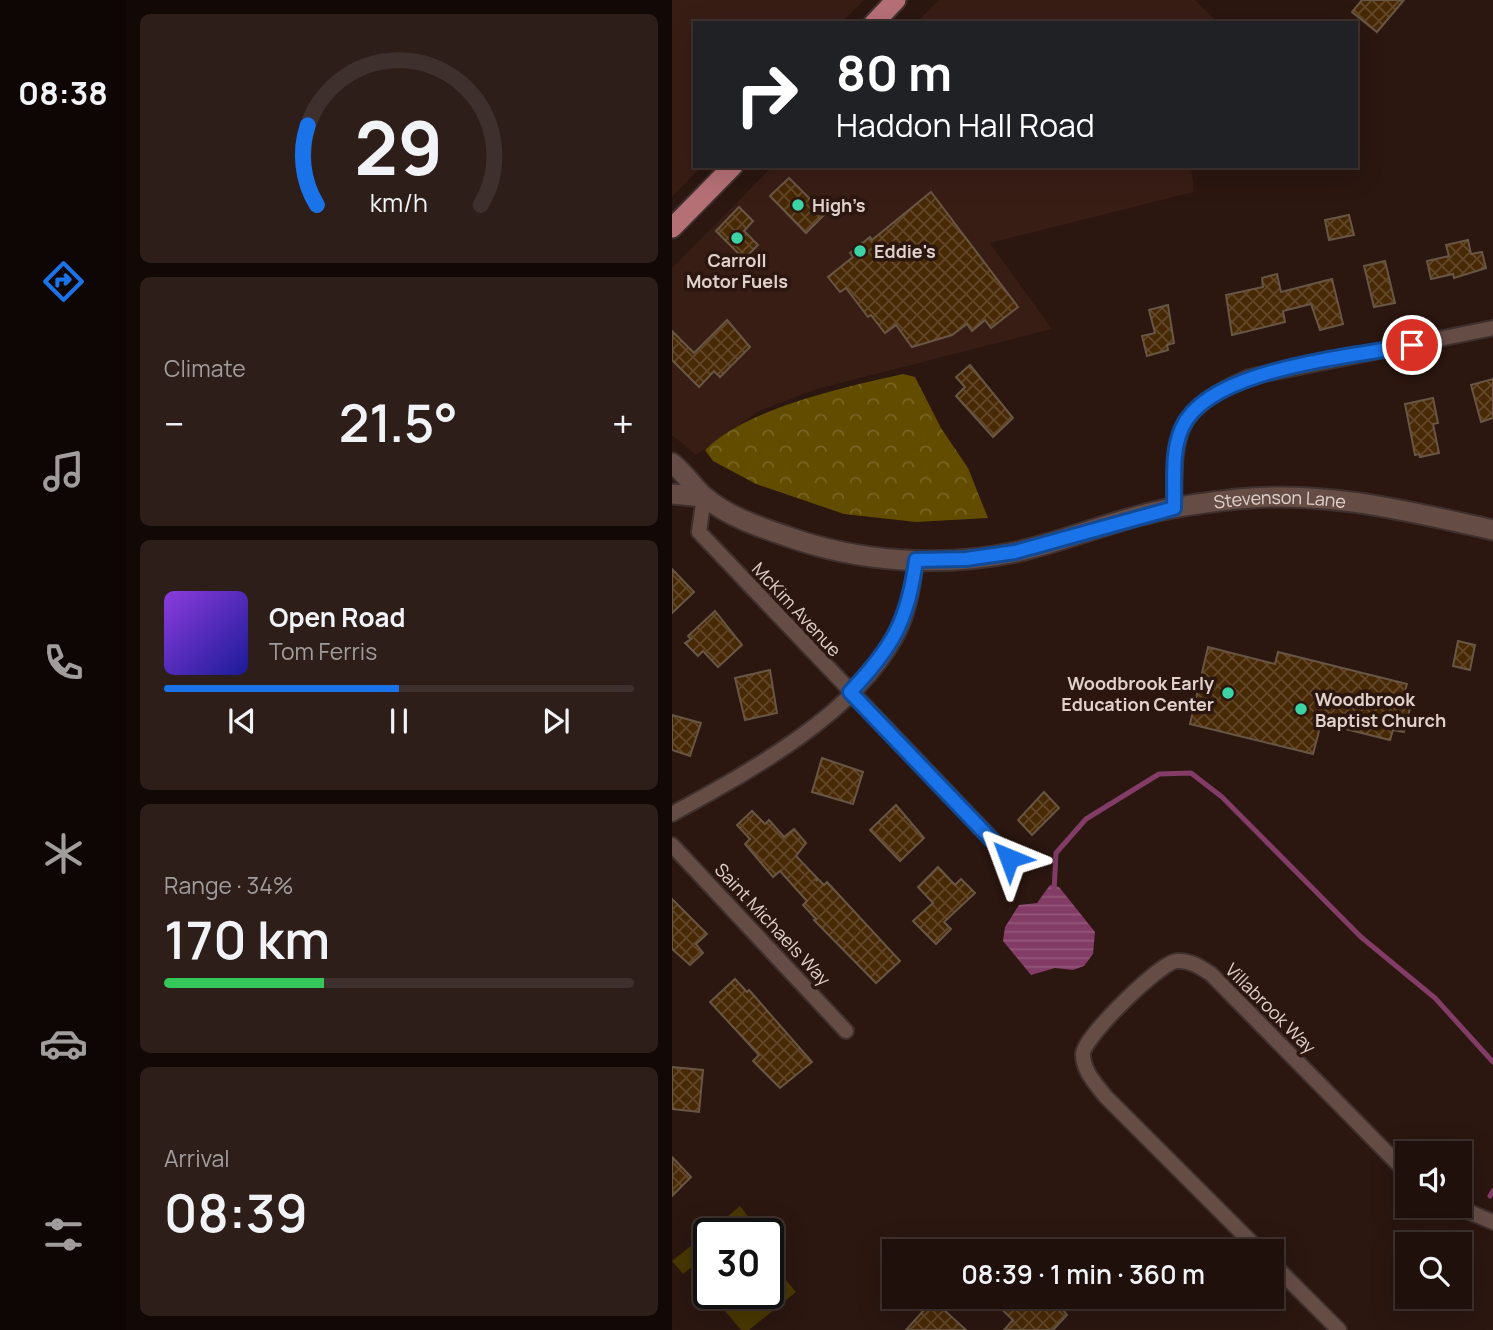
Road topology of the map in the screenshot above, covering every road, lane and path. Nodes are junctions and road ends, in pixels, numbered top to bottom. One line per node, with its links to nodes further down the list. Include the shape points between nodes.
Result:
1 (896, 0): 2 (main road)
2 (876, 21)
3 (731, 168): 4 (main road)
4 (672, 228)
5 (1493, 328): 9 (street, via 1249,377 1212,393 1182,428 1175,450)
6 (672, 463): 8 (street, Stevenson Lane)
7 (672, 494): 8 (street, Stevenson Lane)
8 (704, 497): 11 (street, Stevenson Lane, via 797,541 848,553); 12 (street, McKim Avenue, via 699,532)
9 (1174, 508): 10 (street, Stevenson Lane, via 1240,499 1319,497); 11 (street, Stevenson Lane, via 1015,552)
10 (1493, 530)
11 (916, 560): 12 (street, via 912,594 897,636)
12 (850, 692): 13 (street, via 776,755); 15 (street, McKim Avenue)
13 (672, 814)
14 (672, 845): 16 (street, Saint Michaels Way)
15 (1009, 858)
16 (846, 1031)
17 (1395, 1161): 20 (street, Villabrook Way, via 1211,974 1191,962 1174,960 1092,1035 1083,1051 1086,1071 1105,1096)
18 (1472, 1213): 19 (street)
19 (1493, 1222)
20 (1248, 1239)
21 (1284, 1275): 22 (street)
22 (1339, 1330)

